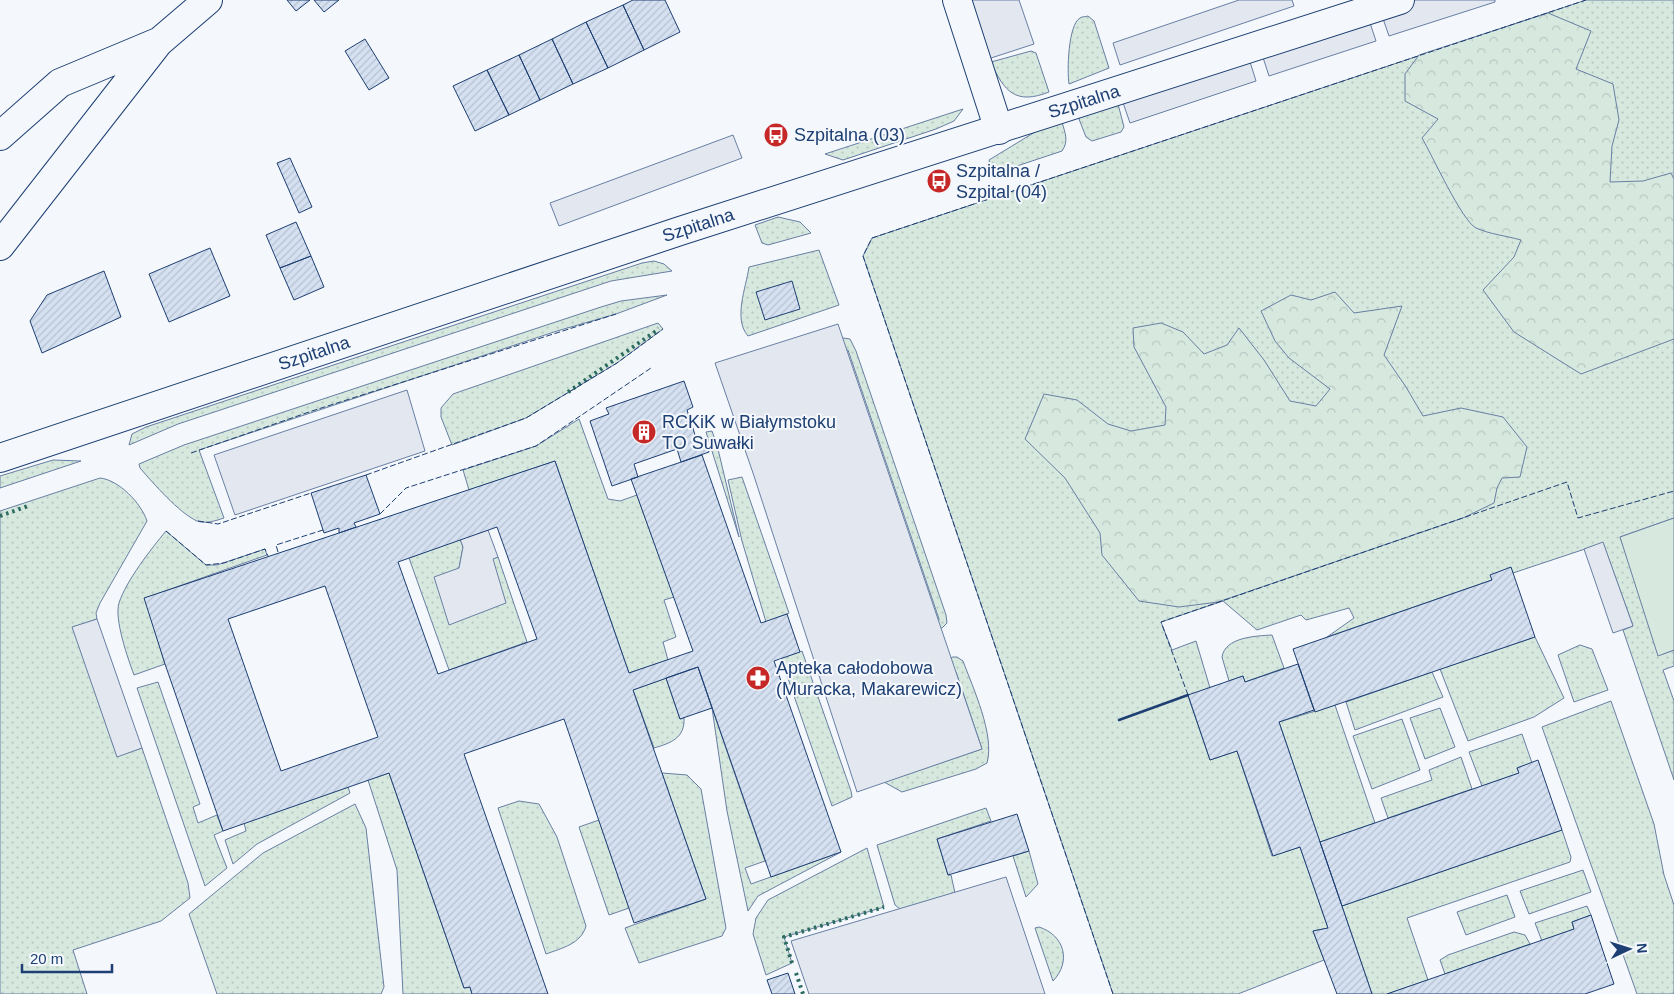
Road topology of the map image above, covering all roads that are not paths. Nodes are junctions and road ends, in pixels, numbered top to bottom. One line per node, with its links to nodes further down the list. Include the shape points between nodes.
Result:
1 (208, 0): 4 (street)
2 (957, 0): 5 (street)
3 (1400, 0): 5 (street, Szpitalna)
4 (159, 42): 6 (street, via 60,83); 7 (street)
5 (999, 130): 8 (street, Szpitalna, via 680,231)
6 (0, 136)
7 (0, 246)
8 (0, 458)

